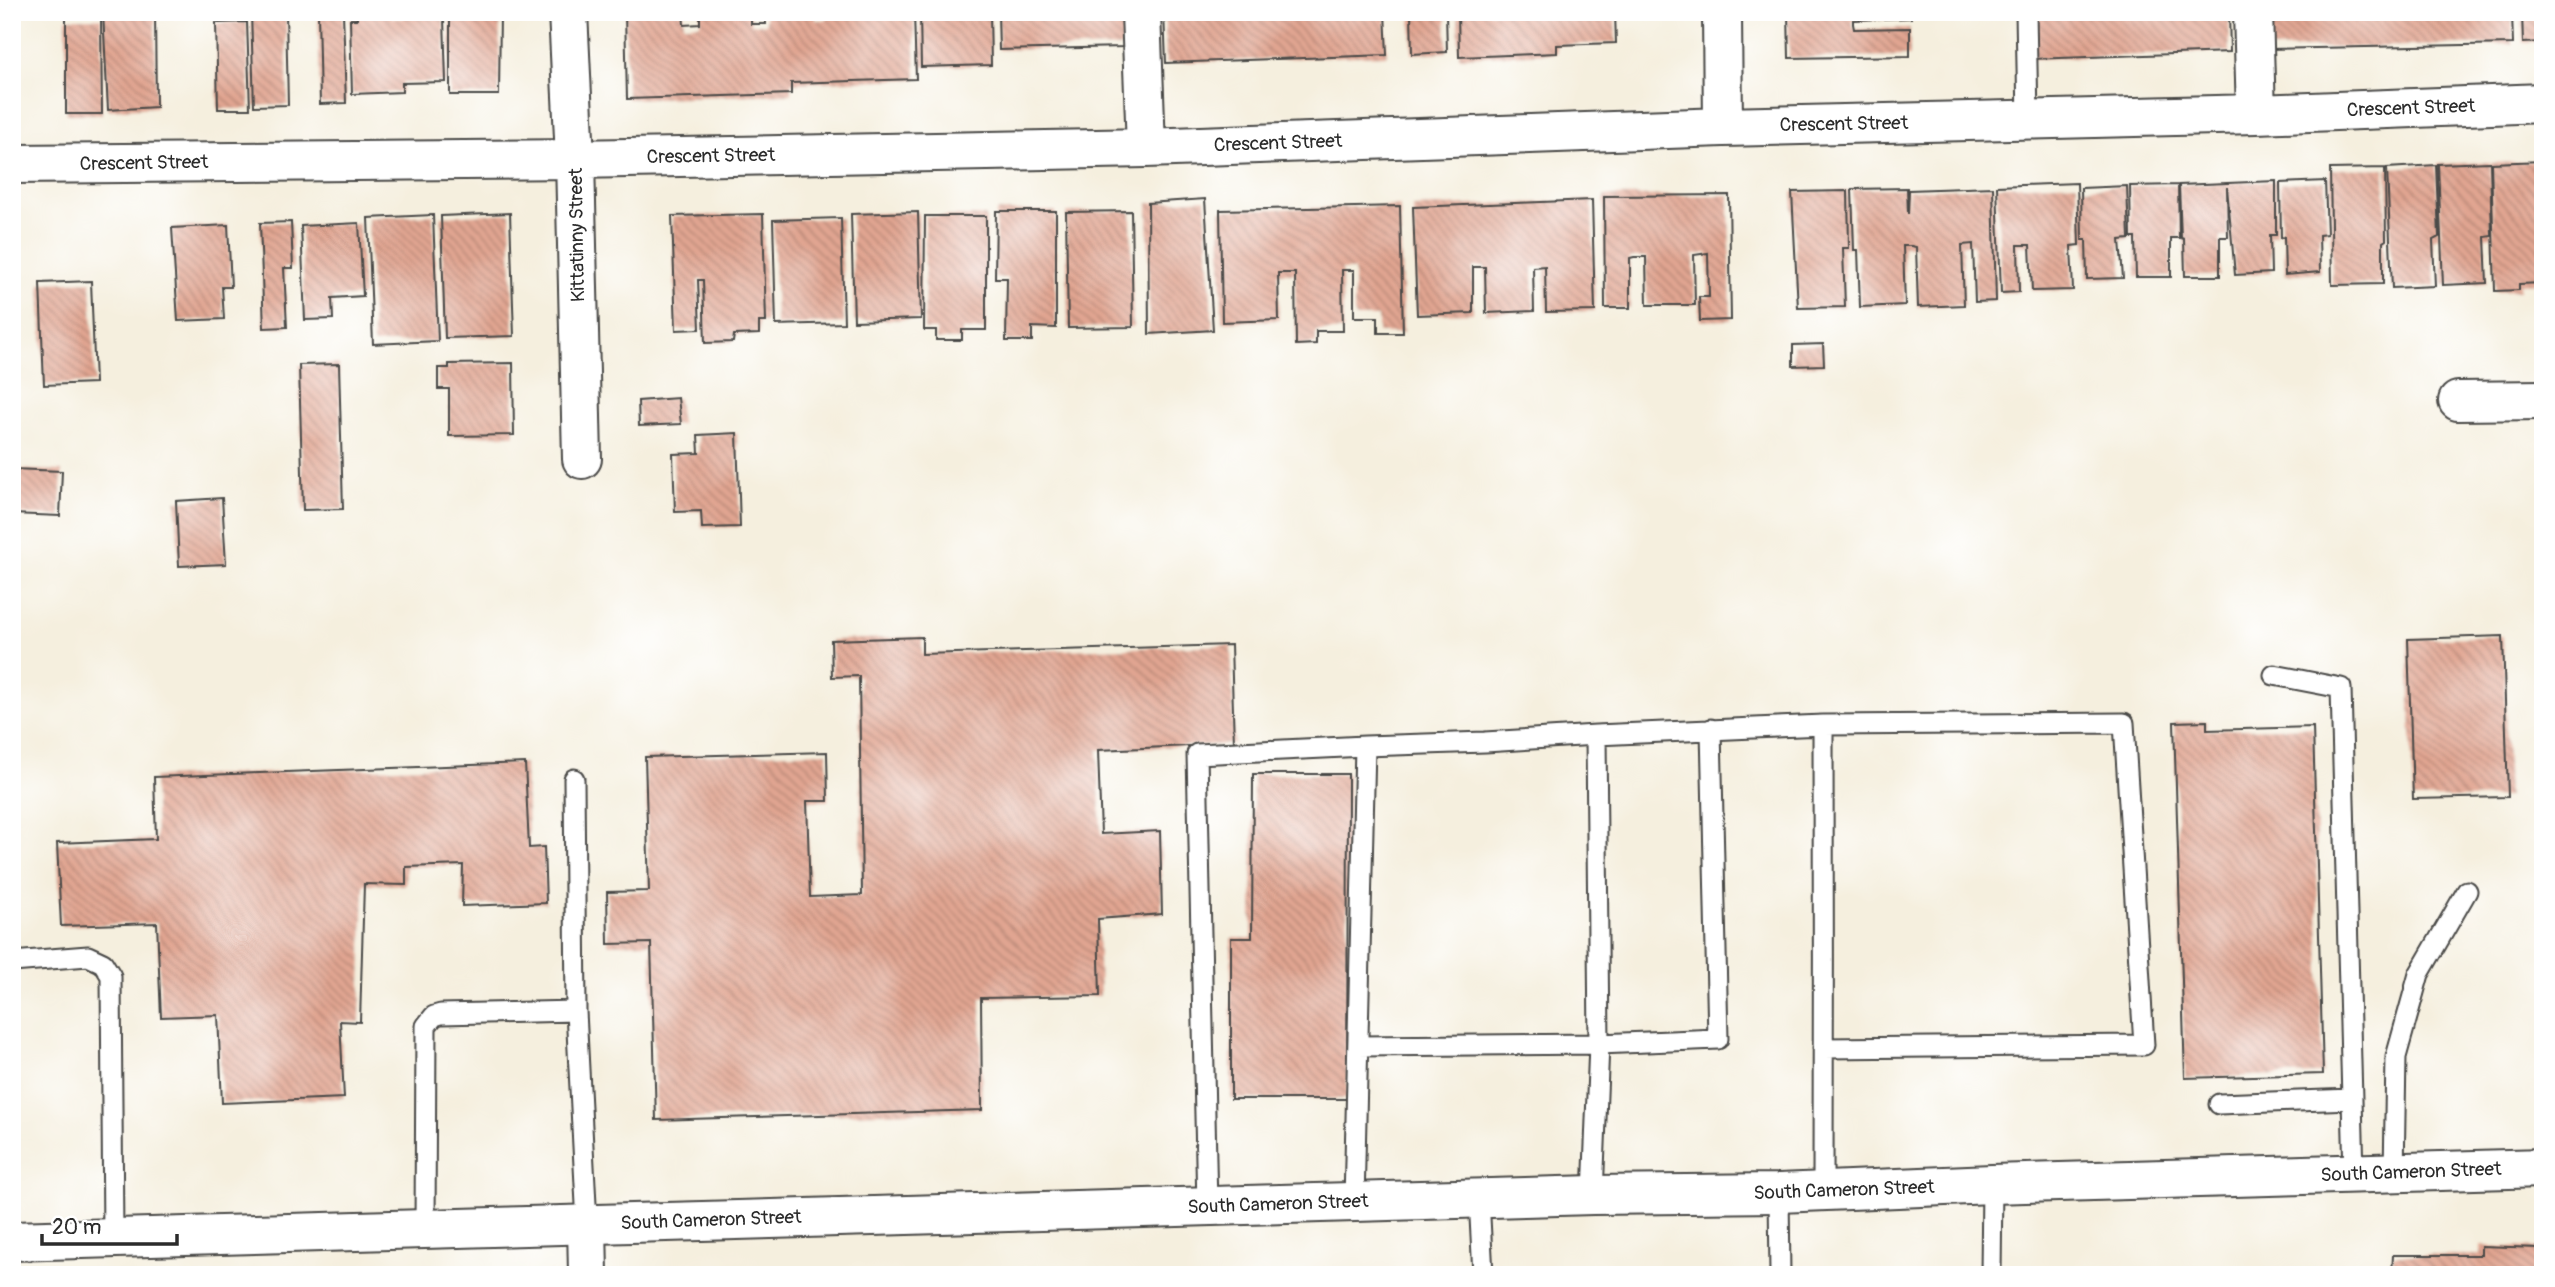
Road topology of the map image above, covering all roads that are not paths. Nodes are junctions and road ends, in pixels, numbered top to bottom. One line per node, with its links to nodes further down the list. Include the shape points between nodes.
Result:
1 (568, 12): 11 (main road, Kittatinny Street)
2 (1141, 12): 10 (main road)
3 (1722, 12): 9 (main road)
4 (2026, 12): 8 (lane)
5 (2253, 12): 7 (main road)
6 (2543, 103): 7 (main road, Crescent Street)
7 (2256, 114): 8 (main road, Crescent Street)
8 (2028, 120): 9 (main road, Crescent Street)
9 (1723, 127): 10 (main road, Crescent Street)
10 (1146, 148): 11 (main road, Crescent Street)
11 (575, 159): 12 (main road, Crescent Street); 15 (main road, Kittatinny Street)
12 (12, 164)
13 (2543, 400): 14 (main road)
14 (2458, 401)
15 (582, 459)
16 (2274, 675): 28 (lane, via 2341,688)
17 (1823, 725): 18 (lane); 27 (lane); 27 (lane, via 2124,723 2144,1045)
18 (1711, 729): 19 (lane); 25 (lane, via 1718,1040)
19 (1596, 735): 20 (lane); 25 (lane)
20 (1365, 746): 26 (lane); 39 (lane, via 1197,754)
21 (574, 779): 24 (lane)
22 (2467, 891): 31 (lane, via 2419,974 2396,1057)
23 (12, 962): 42 (lane, via 88,956 103,963 111,976)
24 (576, 1011): 40 (lane); 41 (lane, via 441,1014 430,1020 426,1026)
25 (1599, 1044): 26 (lane); 36 (lane)
26 (1358, 1045): 38 (lane)
27 (1823, 1048): 34 (lane)
28 (2352, 1099): 29 (lane); 32 (lane)
29 (2219, 1104)
30 (2543, 1168): 31 (main road, South Cameron Street)
31 (2394, 1173): 32 (main road, South Cameron Street)
32 (2354, 1174): 33 (main road, South Cameron Street)
33 (1992, 1184): 34 (main road, South Cameron Street); 47 (lane)
34 (1823, 1191): 35 (main road, South Cameron Street)
35 (1779, 1193): 36 (main road, South Cameron Street); 46 (lane)
36 (1593, 1195): 37 (main road, South Cameron Street)
37 (1479, 1198): 38 (main road, South Cameron Street); 45 (lane)
38 (1354, 1202): 39 (main road, South Cameron Street)
39 (1207, 1206): 40 (main road, South Cameron Street)
40 (587, 1224): 41 (main road, South Cameron Street); 44 (main road)
41 (425, 1229): 42 (main road, South Cameron Street)
42 (113, 1238): 43 (main road, South Cameron Street)
43 (12, 1241)
44 (589, 1275)
45 (1483, 1275)
46 (1780, 1275)
47 (1992, 1275)

